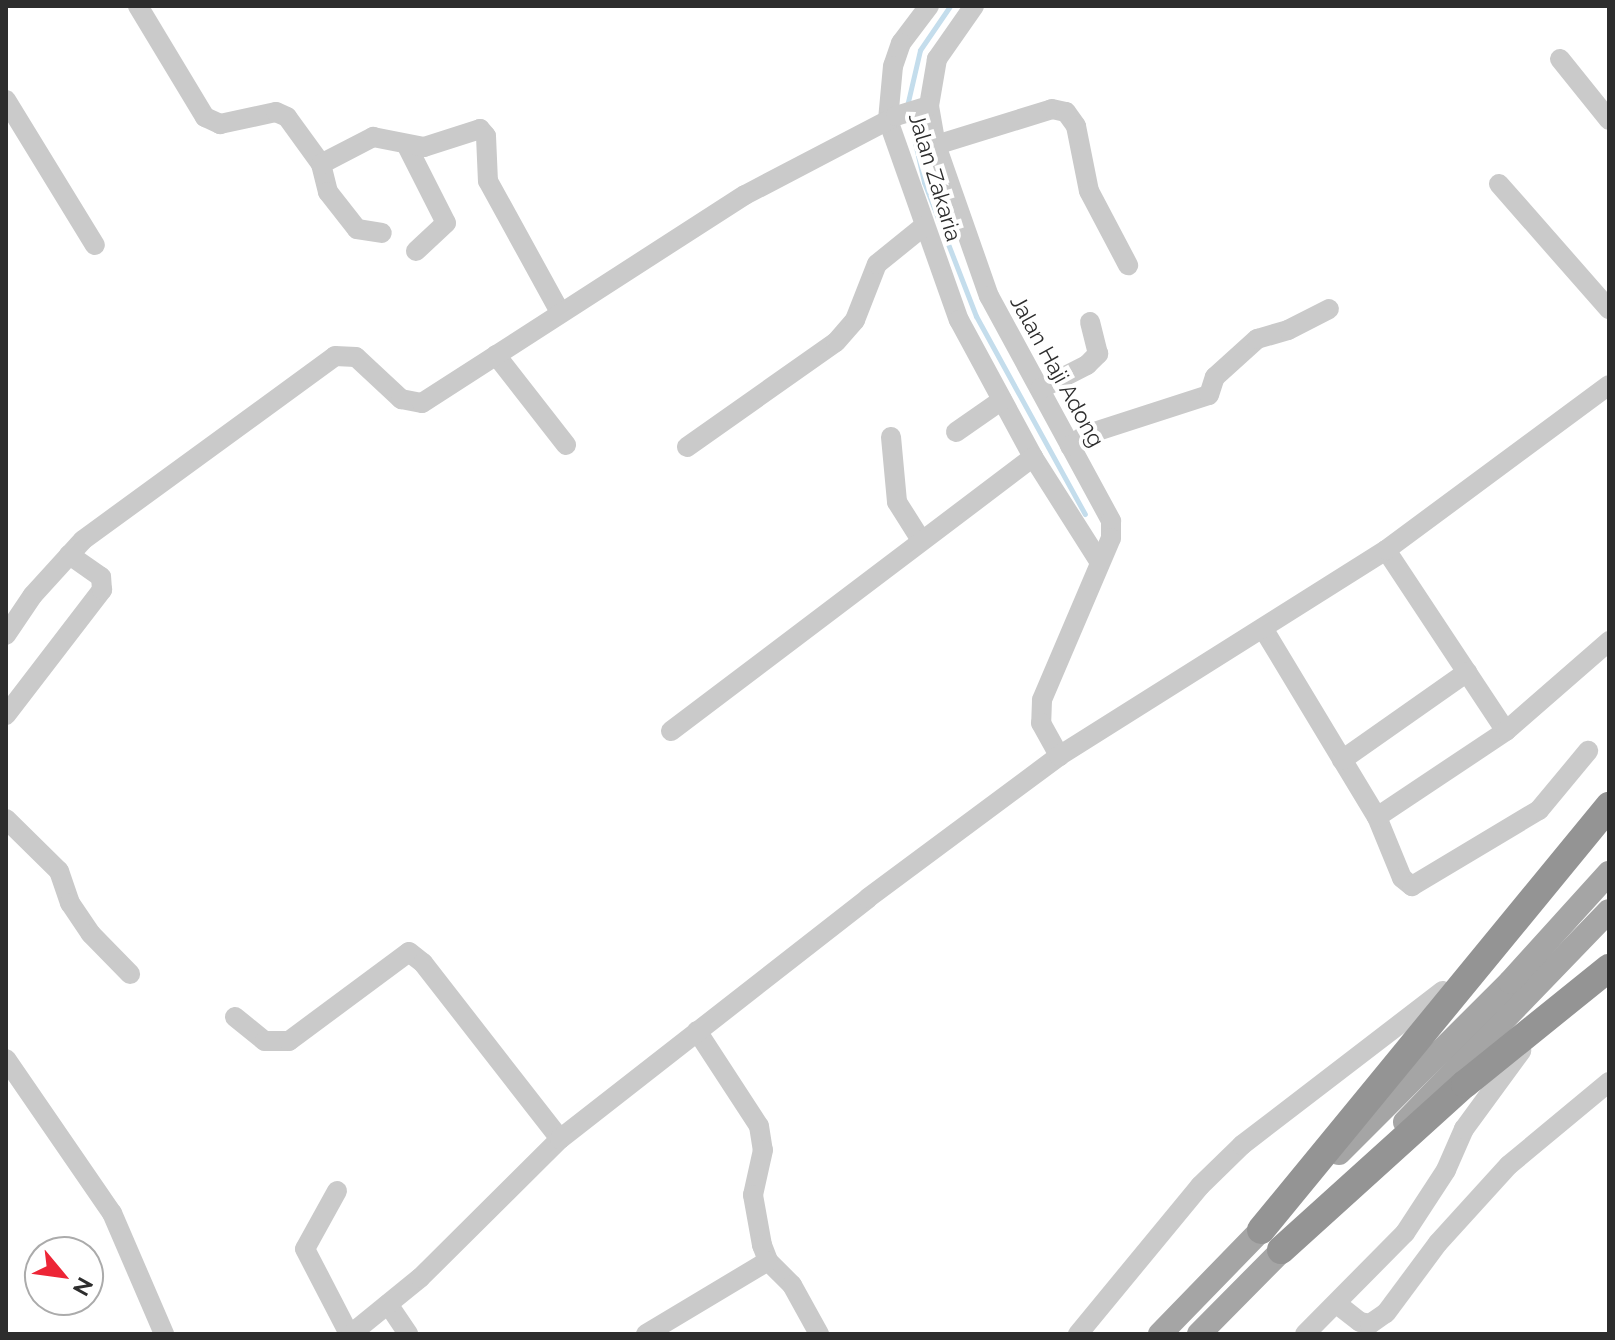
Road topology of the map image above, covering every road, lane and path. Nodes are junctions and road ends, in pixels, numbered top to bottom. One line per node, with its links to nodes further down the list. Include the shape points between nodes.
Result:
1 (138, 6): 11 (street, via 205,117 220,124 276,112 296,124)
2 (929, 6): 7 (street, Jalan Zakaria, via 901,43 893,66)
3 (974, 6): 6 (street, Jalan Haji Adong, via 937,59)
4 (1560, 59): 8 (street)
5 (6, 100): 15 (street)
6 (924, 108): 7 (street); 9 (street, Jalan Haji Adong)
7 (892, 118): 13 (street, Jalan Zakaria); 20 (street, via 745,195)
8 (1609, 120)
9 (936, 145): 17 (street, via 1052,109 1066,112 1076,126 1089,191); 24 (street, Jalan Haji Adong, via 989,296)
10 (408, 148): 11 (street, via 373,137); 16 (street, via 446,223); 20 (street, via 480,129 486,136 488,181)
11 (321, 164): 14 (street, via 328,192 357,229)
12 (1499, 184): 19 (street)
13 (924, 226): 25 (street, Jalan Zakaria, via 959,320); 30 (street, via 877,264 855,320 836,342)
14 (382, 233)
15 (95, 245)
16 (416, 251)
17 (1128, 265)
18 (1329, 309): 29 (street, via 1257,339 1215,377 1209,395 1085,435)
19 (1609, 309)
20 (560, 312): 22 (street)
21 (1090, 322): 24 (street, via 1098,354)
22 (496, 355): 28 (street); 34 (street, via 436,396 411,403 356,357 335,356)
23 (1609, 385): 33 (street)
24 (1040, 389): 29 (street, Jalan Haji Adong)
25 (1002, 400): 26 (street); 31 (street, Jalan Zakaria)
26 (956, 432)
27 (891, 437): 32 (street, via 897,502)
28 (566, 445)
29 (1070, 446): 35 (street, Jalan Haji Adong, via 1111,521 1111,538)
30 (687, 447)
31 (1033, 457): 32 (street); 35 (street, Jalan Zakaria)
32 (921, 540): 41 (street)
33 (1386, 550): 36 (street); 39 (street)
34 (69, 555): 37 (street); 40 (street, via 101,577 102,590)
35 (1099, 561): 44 (street, Jalan Haji Adong, via 1042,700 1041,723)
36 (1264, 630): 44 (street); 45 (street)
37 (6, 635)
38 (1609, 641): 42 (street)
39 (1467, 672): 42 (street); 45 (street)
40 (6, 715)
41 (671, 731)
42 (1506, 731): 47 (street)
43 (1588, 751): 47 (street, via 1539,810 1418,885 1402,878)
44 (1059, 756): 56 (street)
45 (1342, 760): 47 (street)
46 (1609, 806): 50 (highway)
47 (1377, 817)
48 (6, 819): 53 (street, via 59,871 70,903 91,934)
49 (1609, 873): 61 (main road, via 1510,982)
50 (1543, 884): 61 (highway); 72 (street, via 1430,1005 1242,1145 1200,1186)
51 (1609, 911): 62 (main road)
52 (1609, 968): 54 (highway)
53 (130, 974)
54 (1552, 1014): 62 (highway, via 1465,1084); 65 (street, via 1489,1089 1405,1233)
55 (235, 1017): 59 (street, via 265,1041 289,1041 409,952)
56 (697, 1031): 59 (street); 63 (street, via 762,1138 753,1195)
57 (6, 1059): 67 (street, via 112,1213)
58 (1609, 1082): 66 (street, via 1509,1165 1438,1243)
59 (560, 1139): 64 (street, via 508,1196)
60 (337, 1191): 68 (street, via 305,1249)
61 (1261, 1230): 73 (main road)
62 (1281, 1250): 74 (main road)
63 (768, 1261): 70 (street); 71 (street, via 792,1285)
64 (388, 1304): 68 (street); 69 (street)
65 (1337, 1304): 66 (street, via 1353,1321); 75 (street)
66 (1372, 1329)
67 (164, 1334)
68 (350, 1334)
69 (408, 1334)
70 (646, 1334)
71 (819, 1334)
72 (1078, 1334)
73 (1160, 1334)
74 (1199, 1334)
75 (1305, 1334)

